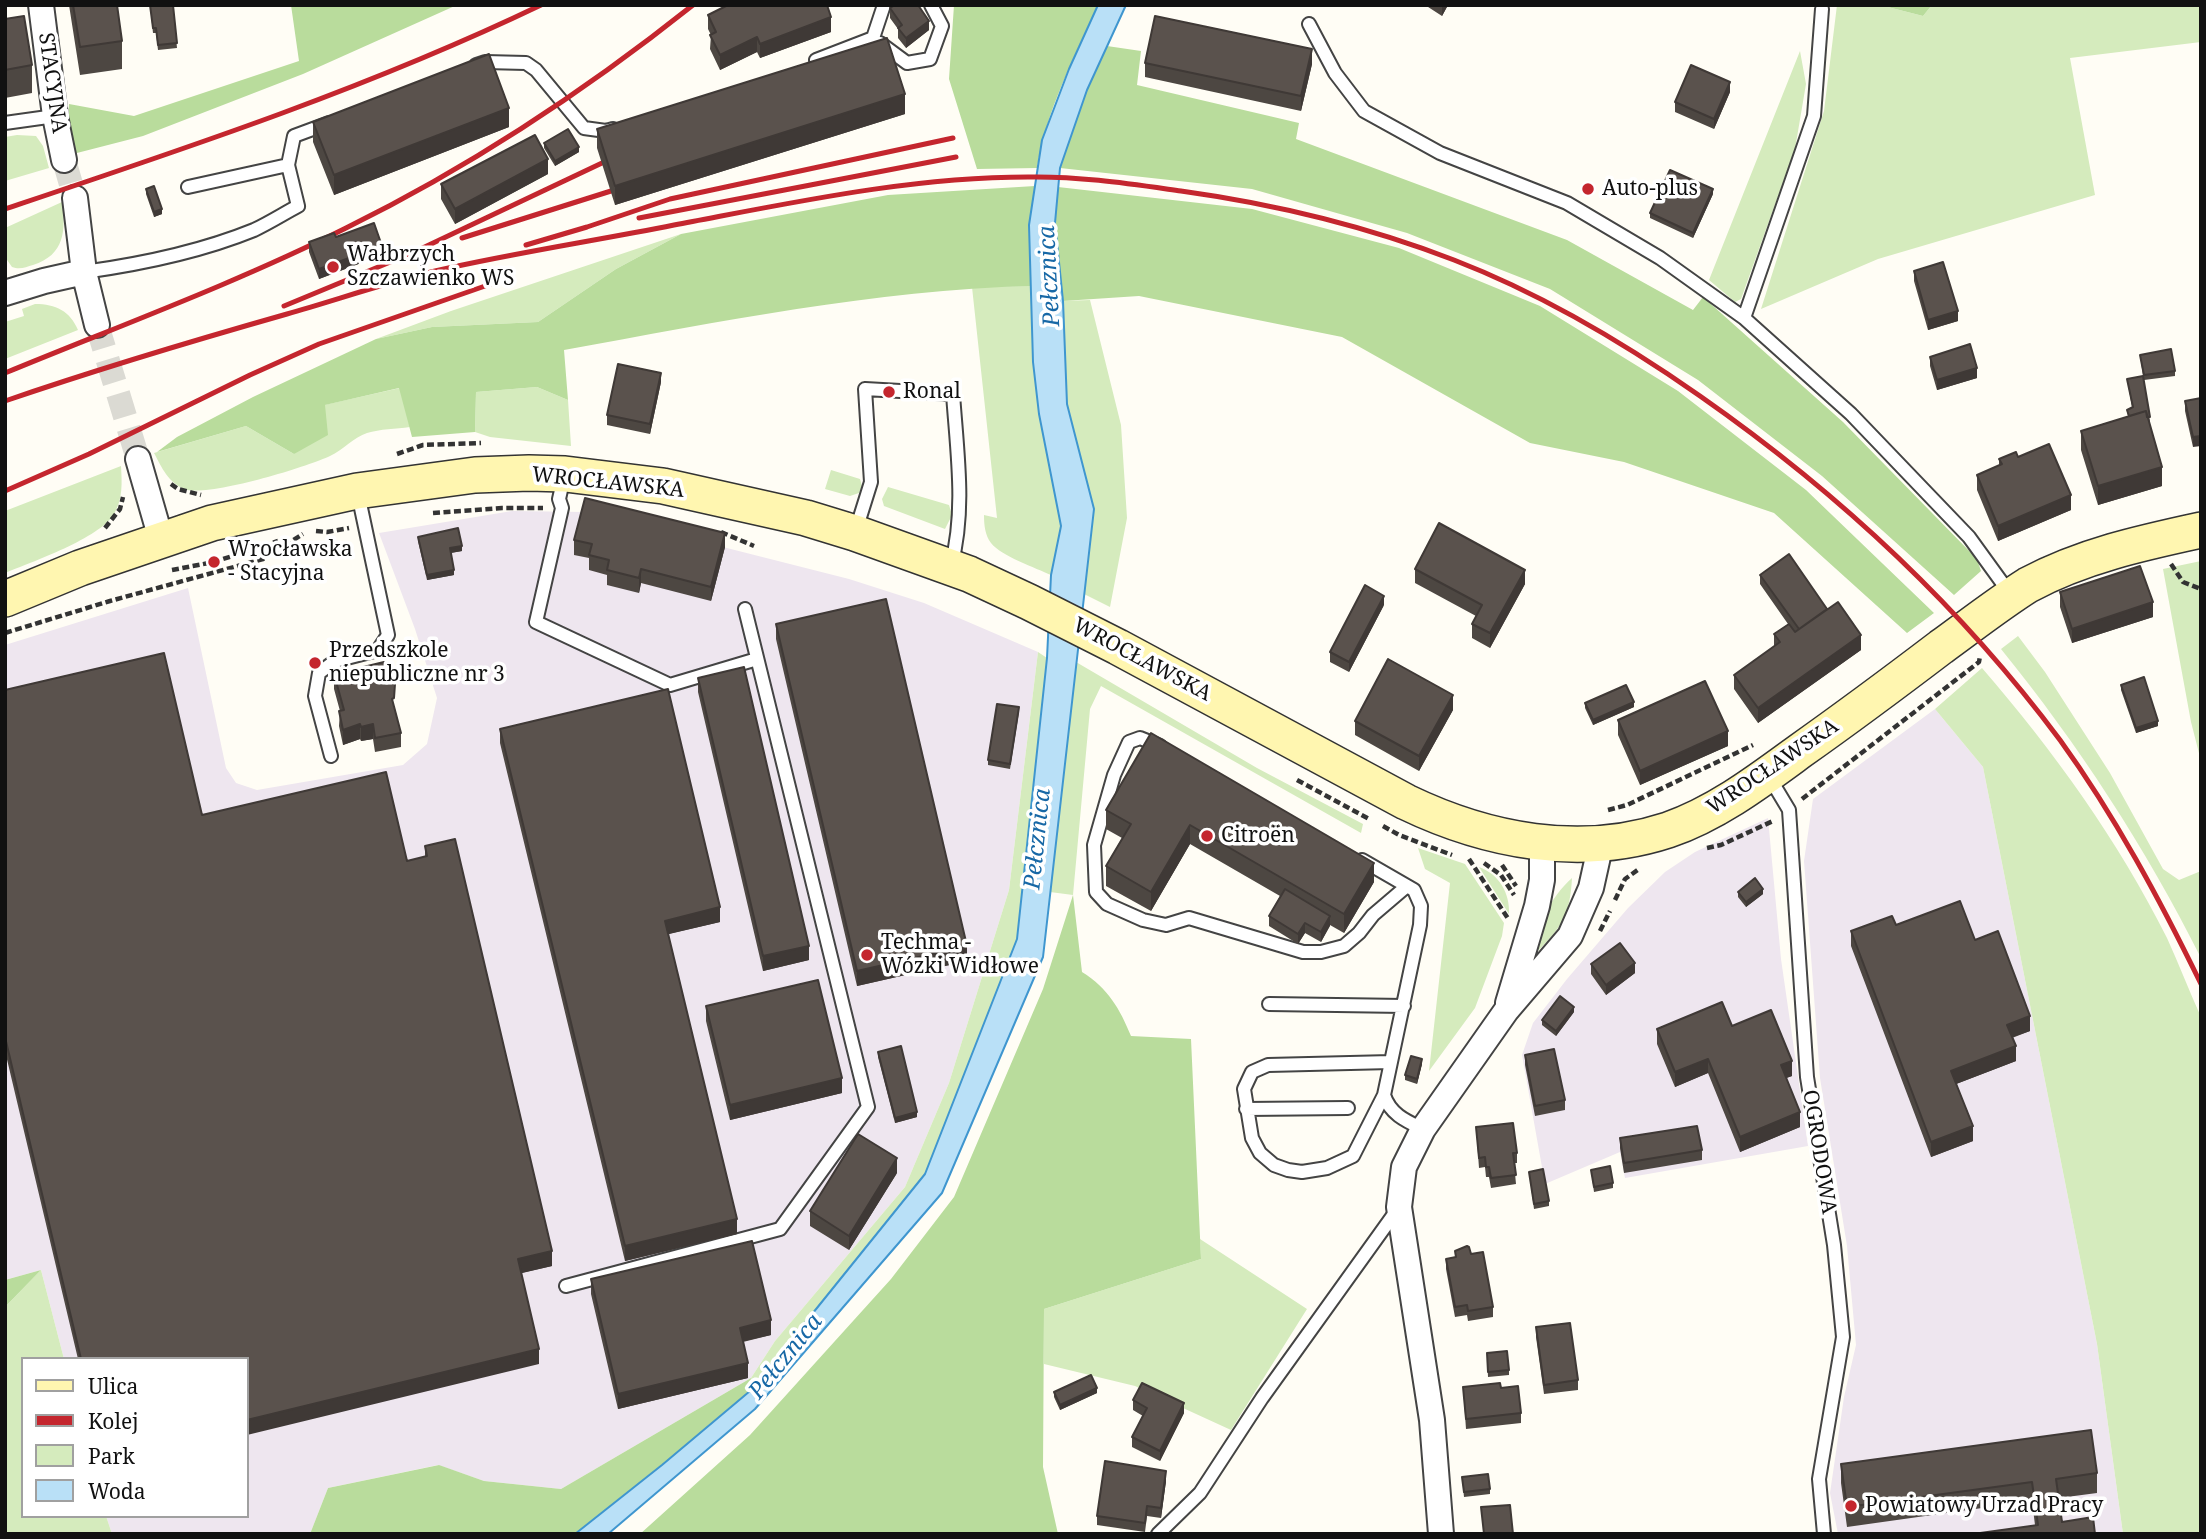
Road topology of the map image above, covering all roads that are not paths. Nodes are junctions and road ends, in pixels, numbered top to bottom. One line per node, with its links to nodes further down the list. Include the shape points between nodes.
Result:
1 (41, 5): 9 (street, STACYJNA)
2 (884, 5): 6 (lane)
3 (931, 5): 6 (lane, via 942,26 930,59 907,63)
4 (1822, 9): 19 (lane, via 1814,116)
5 (1309, 24): 19 (lane, via 1335,73 1364,111 1440,153 1567,203 1661,258)
6 (873, 38): 7 (lane)
7 (804, 64)
8 (459, 72): 12 (lane, via 485,62 526,63 584,128 606,131)
9 (55, 116): 11 (lane); 13 (street, STACYJNA)
10 (345, 117): 14 (lane, via 294,136)
11 (5, 123)
12 (629, 124)
13 (64, 160)
14 (288, 165): 15 (lane); 17 (lane, via 298,206 256,229 190,252)
15 (188, 187)
16 (75, 198): 17 (street)
17 (84, 272): 18 (street); 20 (street)
18 (5, 293)
19 (1744, 318): 28 (lane, via 1851,414 1969,537)
20 (97, 325)
21 (138, 459): 26 (street)
22 (562, 494): 23 (main road, WROCŁAWSKA, via 475,475); 25 (main road, WROCŁAWSKA, via 663,486); 31 (lane, via 536,622 670,685)
23 (361, 510): 26 (main road, WROCŁAWSKA, via 212,523); 33 (lane, via 388,635 378,650 335,661 319,673 315,696)
24 (2201, 530): 28 (main road, WROCŁAWSKA, via 2070,564)
25 (855, 533): 27 (main road, WROCŁAWSKA); 27 (lane, via 871,482 865,389 953,394 961,508)
26 (161, 539): 29 (main road, WROCŁAWSKA)
27 (951, 567): 36 (main road, WROCŁAWSKA, via 1118,647 1440,819)
28 (2011, 596): 34 (main road, WROCŁAWSKA)
29 (5, 599)
30 (745, 609): 31 (lane)
31 (757, 659): 48 (lane, via 868,1107 780,1229)
32 (1174, 752): 38 (lane, via 1140,738 1129,742 1114,775 1094,845 1096,892 1107,904 1155,923 1166,925 1189,918 1303,952 1321,952 1344,946)
33 (331, 755)
34 (1768, 775): 35 (main road, WROCŁAWSKA, via 1714,810 1667,830 1632,839); 51 (lane, OGRODOWA, via 1789,810 1807,1077 1834,1245 1843,1337 1819,1479)
35 (1601, 827): 36 (main road, WROCŁAWSKA); 41 (street, via 1591,888 1570,936)
36 (1542, 844): 41 (street, via 1537,906)
37 (1352, 855): 38 (lane)
38 (1407, 886): 40 (lane, via 1421,906)
39 (1269, 1004): 40 (lane)
40 (1404, 1006): 42 (lane)
41 (1506, 1011): 46 (street)
42 (1391, 1062): 43 (lane); 45 (lane, via 1268,1065 1252,1072 1244,1088)
43 (1384, 1095): 45 (lane, via 1353,1156 1327,1168 1302,1172 1274,1165 1260,1153); 46 (lane, via 1387,1106)
44 (1348, 1108): 45 (lane)
45 (1246, 1109)
46 (1423, 1129): 47 (street, via 1404,1167)
47 (1399, 1207): 49 (lane, via 1200,1493); 50 (street, via 1432,1420)
48 (566, 1286)
49 (1158, 1534)
50 (1441, 1534)
51 (1824, 1534)

